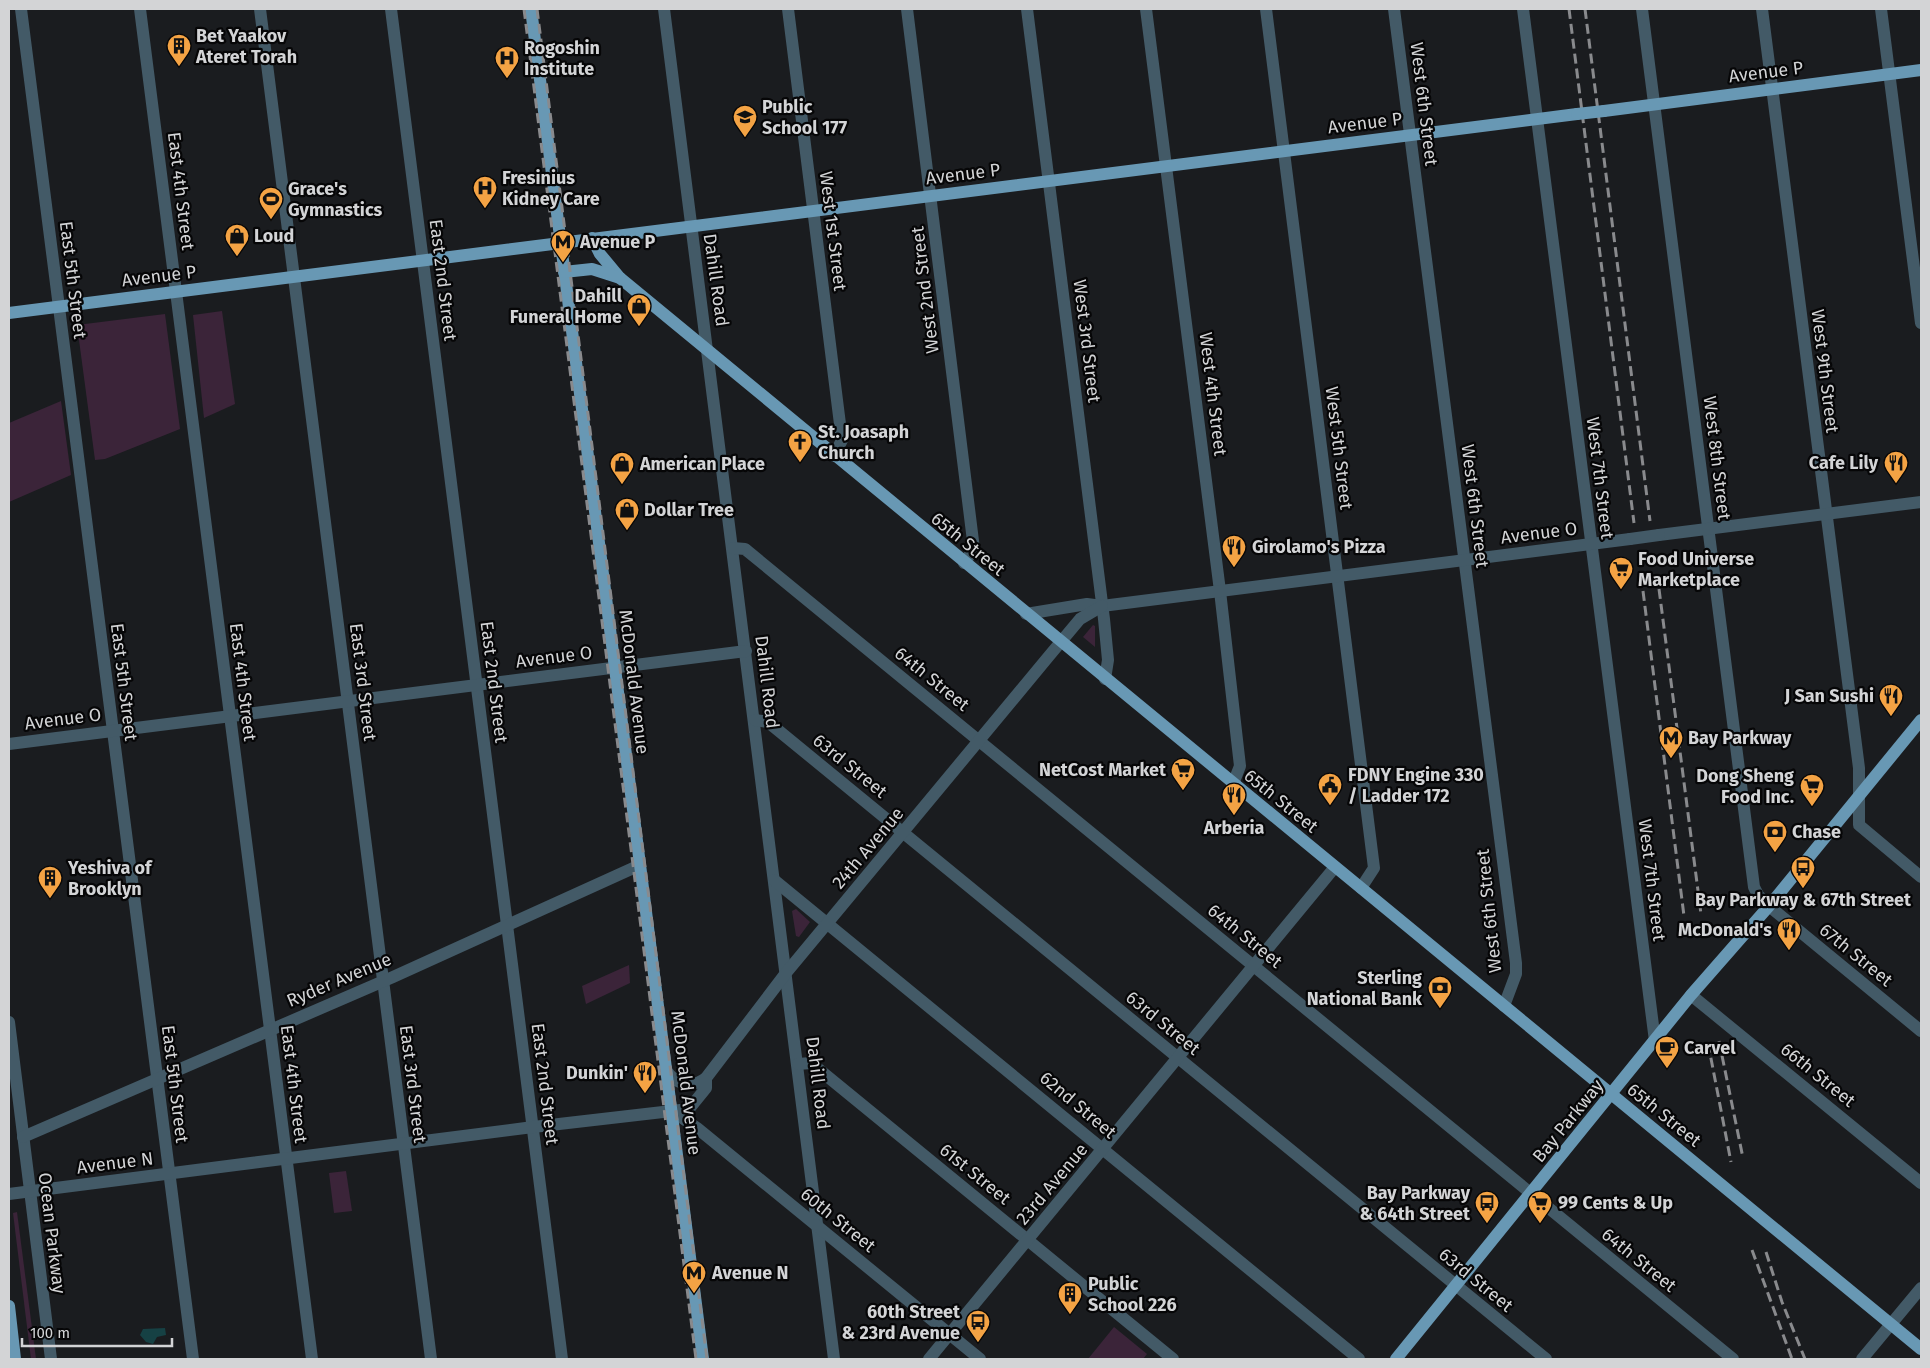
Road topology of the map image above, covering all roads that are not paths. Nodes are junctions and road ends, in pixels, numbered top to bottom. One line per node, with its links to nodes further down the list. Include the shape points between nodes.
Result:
1 (21, 9): 36 (street, East 5th Street)
2 (140, 9): 35 (street, East 4th Street)
3 (260, 9): 33 (street, East 3rd Street)
4 (391, 9): 31 (street, East 2nd Street)
5 (531, 9): 30 (main road, McDonald Avenue)
6 (664, 9): 28 (street, Dahill Road)
7 (788, 9): 27 (street, West 1st Street)
8 (907, 9): 26 (street, West 2nd Street)
9 (1027, 9): 25 (street, West 3rd Street)
10 (1146, 9): 24 (street, West 4th Street)
11 (1266, 9): 23 (street, West 5th Street)
12 (1394, 9): 22 (street, West 6th Street)
13 (1523, 9): 21 (street, West 7th Street)
14 (1642, 9): 20 (street, West 8th Street)
15 (1762, 9): 19 (street, West 9th Street)
16 (1881, 9): 18 (street)
17 (1921, 70): 18 (main road, Avenue P)
18 (1890, 74): 19 (main road, Avenue P); 38 (street)
19 (1772, 89): 20 (main road, Avenue P); 42 (street, West 9th Street)
20 (1654, 104): 21 (main road, Avenue P, bridge); 43 (street, West 8th Street)
21 (1537, 119): 22 (main road, Avenue P); 44 (street, West 7th Street)
22 (1410, 135): 23 (main road, Avenue P); 46 (street, West 6th Street)
23 (1284, 151): 24 (main road, Avenue P); 48 (street, West 5th Street)
24 (1166, 166): 25 (main road, Avenue P); 49 (street, West 4th Street)
25 (1049, 181): 26 (main road, Avenue P); 50 (street, West 3rd Street)
26 (931, 196): 27 (main road, Avenue P); 47 (street, West 2nd Street, via 974,549)
27 (813, 210): 28 (main road, Avenue P); 40 (street, West 1st Street, via 842,440)
28 (691, 226): 29 (main road, Avenue P); 39 (street, Dahill Road)
29 (592, 238): 30 (main road, Avenue P); 34 (main road, 65th Street, via 600,254)
30 (560, 243): 31 (main road, Avenue P); 32 (main road, McDonald Avenue)
31 (423, 260): 33 (main road, Avenue P); 56 (street, East 2nd Street)
32 (564, 272): 34 (main road, 65th Street, via 592,269); 54 (main road, McDonald Avenue)
33 (294, 276): 35 (main road, Avenue P); 57 (street, East 3rd Street)
34 (620, 278): 39 (main road, 65th Street)
35 (177, 291): 36 (main road, Avenue P); 58 (street, East 4th Street)
36 (59, 306): 37 (main road, Avenue P); 61 (street, East 5th Street)
37 (9, 313)
38 (1921, 323)
39 (709, 351): 40 (main road, 65th Street); 45 (street, Dahill Road)
40 (834, 456): 47 (main road, 65th Street)
41 (1921, 502): 42 (street, Avenue O)
42 (1826, 514): 43 (street, Avenue O); 65 (street, West 9th Street, via 1859,768)
43 (1708, 529): 44 (street, Avenue O, bridge); 72 (street, West 8th Street, via 1754,887)
44 (1591, 544): 46 (street, Avenue O); 83 (street, West 7th Street)
45 (733, 548): 53 (street, Dahill Road); 62 (street, 64th Street, via 746,549)
46 (1464, 561): 48 (street, Avenue O); 79 (street, West 6th Street, via 1516,964 1516,974)
47 (964, 563): 51 (main road, 65th Street)
48 (1338, 576): 49 (street, Avenue O); 71 (street, West 5th Street, via 1374,868)
49 (1220, 591): 50 (street, Avenue O); 64 (street, West 4th Street, via 1240,766)
50 (1102, 606): 51 (street, Avenue O, via 1087,604); 52 (street, Avenue O, via 1080,620); 55 (street, West 3rd Street, via 1108,660)
51 (1026, 614): 52 (main road, 65th Street)
52 (1060, 642): 55 (main road, 65th Street); 62 (street, 24th Avenue)
53 (746, 651): 54 (street, Avenue O); 59 (street, Dahill Road)
54 (615, 668): 56 (street, Avenue O); 67 (main road, McDonald Avenue)
55 (1105, 678): 64 (main road, 65th Street)
56 (477, 685): 57 (street, Avenue O); 74 (street, East 2nd Street)
57 (348, 701): 58 (street, Avenue O); 77 (street, East 3rd Street)
58 (230, 716): 61 (street, Avenue O); 81 (street, East 4th Street)
59 (755, 720): 66 (street, 63rd Street, via 768,722); 70 (street, Dahill Road)
60 (1921, 722): 65 (main road, Bay Parkway)
61 (112, 731): 63 (street, Avenue O); 87 (street, East 5th Street)
62 (979, 740): 66 (street, 24th Avenue); 75 (street, 64th Street)
63 (9, 744)
64 (1233, 784): 68 (main road, 65th Street)
65 (1858, 797): 69 (street, West 9th Street, via 1859,825); 72 (main road, Bay Parkway)
66 (904, 832): 73 (street, 24th Avenue); 84 (street, 63rd Street)
67 (640, 865): 74 (street, Ryder Avenue); 86 (main road, McDonald Avenue)
68 (1334, 867): 71 (main road, 65th Street); 75 (street, 23rd Avenue)
69 (1921, 877)
70 (774, 880): 73 (street, 62nd Street); 76 (street, Dahill Road)
71 (1361, 888): 79 (main road, 65th Street)
72 (1769, 906): 78 (main road, Bay Parkway); 82 (street, 67th Street)
73 (829, 922): 76 (street, 24th Avenue); 94 (street, 62nd Street)
74 (507, 924): 77 (street, Ryder Avenue); 91 (street, East 2nd Street)
75 (1254, 966): 84 (street, 23rd Avenue); 100 (street, 64th Street)
76 (786, 973): 85 (street, Dahill Road); 88 (street, 24th Avenue)
77 (383, 981): 81 (street, Ryder Avenue); 93 (street, East 3rd Street)
78 (1691, 995): 83 (main road, Bay Parkway); 97 (street, 66th Street)
79 (1504, 1006): 89 (main road, 65th Street)
80 (9, 1022): 92 (street, Ocean Parkway)
81 (270, 1029): 87 (street, Ryder Avenue); 95 (street, East 4th Street)
82 (1921, 1031)
83 (1655, 1041): 89 (main road, Bay Parkway)
84 (1178, 1058): 94 (street, 23rd Avenue); 103 (street, 63rd Street)
85 (798, 1064): 101 (street, Dahill Road); 102 (street, 61st Street, via 811,1064)
86 (666, 1070): 88 (street, via 674,1080 684,1084 696,1084); 90 (main road, McDonald Avenue)
87 (156, 1078): 92 (street, Ryder Avenue); 96 (street, East 5th Street)
88 (706, 1078): 90 (street, 24th Avenue, via 706,1088 689,1109)
89 (1612, 1095): 100 (main road, Bay Parkway); 106 (main road, 65th Street)
90 (672, 1111): 91 (street, Avenue N); 101 (street, 60th Street); 115 (main road, McDonald Avenue)
91 (533, 1127): 93 (street, Avenue N); 114 (street, East 2nd Street)
92 (24, 1137): 98 (street, Ocean Parkway)
93 (403, 1143): 95 (street, Avenue N); 113 (street, East 3rd Street)
94 (1104, 1149): 102 (street, 23rd Avenue); 120 (street, 62nd Street)
95 (286, 1158): 96 (street, Avenue N); 112 (street, East 4th Street)
96 (169, 1173): 98 (street, Avenue N); 111 (street, East 5th Street)
97 (1921, 1183)
98 (29, 1191): 99 (street, Avenue N); 110 (street, Ocean Parkway)
99 (9, 1194)
100 (1531, 1194): 103 (main road, Bay Parkway); 123 (street, 64th Street)
101 (818, 1227): 107 (street, 60th Street); 116 (street, Dahill Road)
102 (1028, 1240): 107 (street, 23rd Avenue); 119 (street, 61st Street)
103 (1456, 1287): 121 (main road, Bay Parkway); 122 (street, 63rd Street)
104 (1921, 1288): 106 (street)
105 (9, 1306): 109 (main road)
106 (1891, 1324): 108 (main road, 65th Street); 124 (street)
107 (949, 1334): 117 (street, 23rd Avenue); 118 (street, 60th Street)
108 (1921, 1349)
109 (16, 1359)
110 (51, 1359)
111 (192, 1359)
112 (312, 1359)
113 (431, 1359)
114 (562, 1359)
115 (703, 1359)
116 (834, 1359)
117 (929, 1359)
118 (980, 1359)
119 (1173, 1359)
120 (1359, 1359)
121 (1396, 1359)
122 (1546, 1359)
123 (1733, 1359)
124 (1862, 1359)

